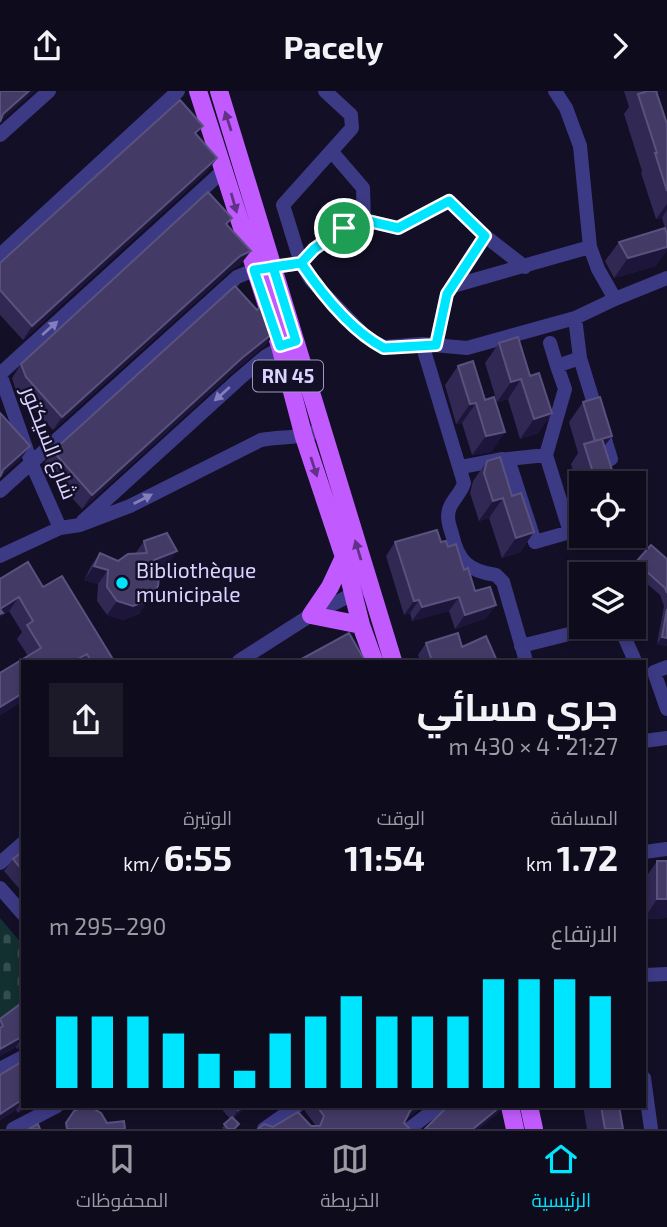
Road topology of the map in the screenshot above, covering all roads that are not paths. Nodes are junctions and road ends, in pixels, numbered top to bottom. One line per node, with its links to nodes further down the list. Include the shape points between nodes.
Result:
1 (49, 91): 7 (street)
2 (178, 91): 13 (street)
3 (198, 91): 9 (main road, RN 45)
4 (219, 91): 15 (main road, RN 45, one-way to 4)
5 (325, 91): 8 (street, via 353,119 352,128)
6 (555, 91): 12 (street, via 580,146)
7 (0, 135)
8 (332, 152): 10 (street, via 363,188); 14 (street, via 283,205)
9 (225, 169): 17 (main road, RN 45, one-way to 17); 27 (street, one-way to 9)
10 (364, 220): 11 (street, via 398,228 449,201); 14 (street, via 344,228)
11 (485, 236): 16 (street); 19 (street)
12 (590, 247): 16 (street); 20 (street)
13 (0, 255)
14 (301, 263): 15 (street); 24 (street, via 316,287 366,337 384,348)
15 (273, 267): 17 (street); 23 (main road, RN 45)
16 (525, 267): 19 (street)
17 (254, 270): 23 (main road, RN 45); 33 (street, via 237,277)
18 (667, 278): 20 (street)
19 (453, 286): 24 (street)
20 (615, 299): 21 (street)
21 (575, 318): 24 (street, via 467,348); 25 (street)
22 (550, 343): 26 (street)
23 (288, 344): 28 (main road, RN 45); 29 (main road, RN 45); 36 (street, one-way to 36, via 239,379)
24 (429, 344): 34 (street)
25 (580, 358): 26 (street); 32 (street)
26 (557, 366): 30 (street, via 565,389)
27 (0, 374): 33 (street, شارع السيكتور)
28 (321, 430): 29 (street); 40 (main road, RN 45, one-way to 28)
29 (304, 437): 36 (street, one-way to 29, via 130,506 261,440); 39 (main road, RN 45, one-way to 39)
30 (546, 455): 31 (street); 31 (street, via 570,532 535,542)
31 (508, 459): 34 (street)
32 (611, 459)
33 (32, 462): 35 (street); 37 (street, شارع السيكتور)
34 (461, 467): 46 (street, via 464,483 448,519 456,549 472,568 503,582)
35 (0, 491)
36 (80, 524): 37 (street)
37 (60, 527): 38 (street)
38 (0, 556)
39 (344, 557): 41 (main road, RN 45); 42 (main road)
40 (370, 586): 41 (street); 49 (main road, RN 45)
41 (352, 593): 42 (street); 43 (main road, RN 45)
42 (311, 615): 43 (main road); 47 (street)
43 (361, 625): 48 (main road, RN 45)
44 (569, 634): 46 (street)
45 (625, 639): 51 (street)
46 (521, 646): 50 (street)
47 (241, 660)
48 (374, 660)
49 (393, 660)
50 (526, 660)
51 (635, 660)
52 (655, 669): 53 (street)
53 (667, 709)
54 (667, 738): 55 (street)
55 (646, 741)
56 (21, 845): 59 (street)
57 (667, 849): 58 (street)
58 (646, 852)
59 (0, 863)
60 (0, 888): 61 (street)
61 (21, 912)
62 (667, 974): 63 (street)
63 (646, 975)
64 (21, 1057): 65 (street)
65 (0, 1069)
66 (646, 1093): 77 (street)
67 (53, 1108): 72 (street)
68 (436, 1108): 74 (street)
69 (510, 1108): 75 (main road)
70 (529, 1108): 76 (main road)
71 (296, 1112): 73 (street)
72 (13, 1129)
73 (264, 1129)
74 (409, 1129)
75 (515, 1129)
76 (534, 1129)
77 (651, 1129)

